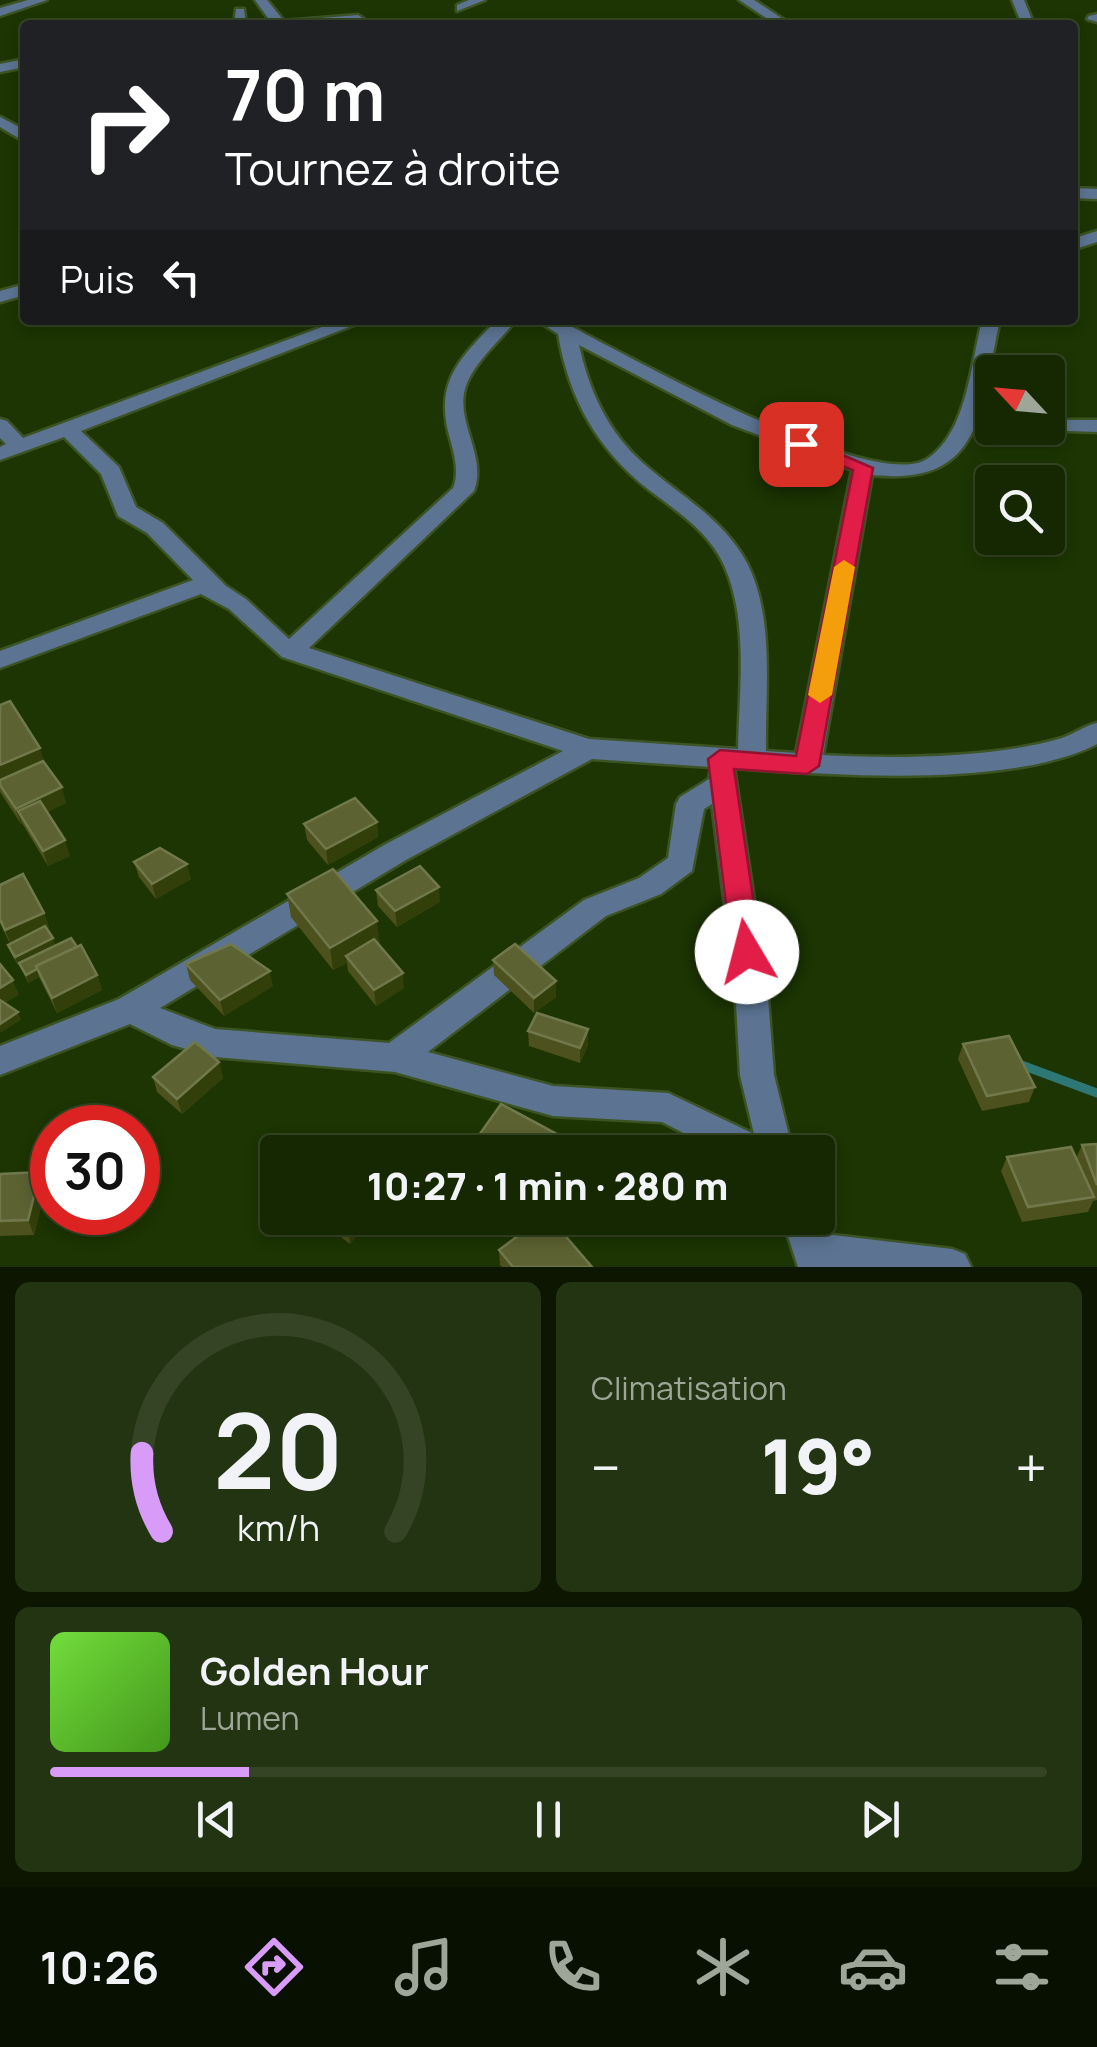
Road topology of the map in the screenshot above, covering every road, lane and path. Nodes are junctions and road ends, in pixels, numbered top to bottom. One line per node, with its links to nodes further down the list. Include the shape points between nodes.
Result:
1 (41, 0): 7 (street)
2 (261, 0): 9 (street)
3 (479, 0): 4 (street); 6 (street)
4 (488, 0)
5 (745, 0): 11 (street)
6 (461, 8)
7 (0, 12)
8 (358, 19): 10 (street)
9 (277, 20)
10 (345, 20)
11 (778, 20)
12 (345, 325): 21 (street)
13 (503, 325): 25 (street, via 452,398 469,479 462,492)
14 (562, 325): 23 (street, via 707,407); 30 (street, via 574,376 620,453 698,514 737,568 749,624)
15 (990, 325): 17 (street)
16 (0, 425): 22 (street)
17 (968, 426): 18 (street); 23 (street, via 933,465 908,472)
18 (975, 426)
19 (1065, 426): 20 (street)
20 (1097, 426)
21 (67, 429): 22 (street); 24 (street, via 111,472 126,512 155,528)
22 (10, 450)
23 (863, 468): 29 (street)
24 (215, 588): 25 (street); 26 (street, via 182,589)
25 (291, 651): 28 (street)
26 (0, 660)
27 (1097, 732): 29 (street, via 1015,758)
28 (588, 749): 30 (street); 31 (street, via 396,852)
29 (807, 766): 30 (street)
30 (732, 768): 32 (street, via 690,804 682,864 650,886 595,908); 35 (street, via 757,1075)
31 (131, 1009): 32 (street, via 216,1044); 33 (street)
32 (395, 1058): 34 (street, via 553,1101 668,1108)
33 (0, 1062)
34 (721, 1135)
35 (772, 1135)
36 (810, 1245): 37 (street)
37 (952, 1267)

